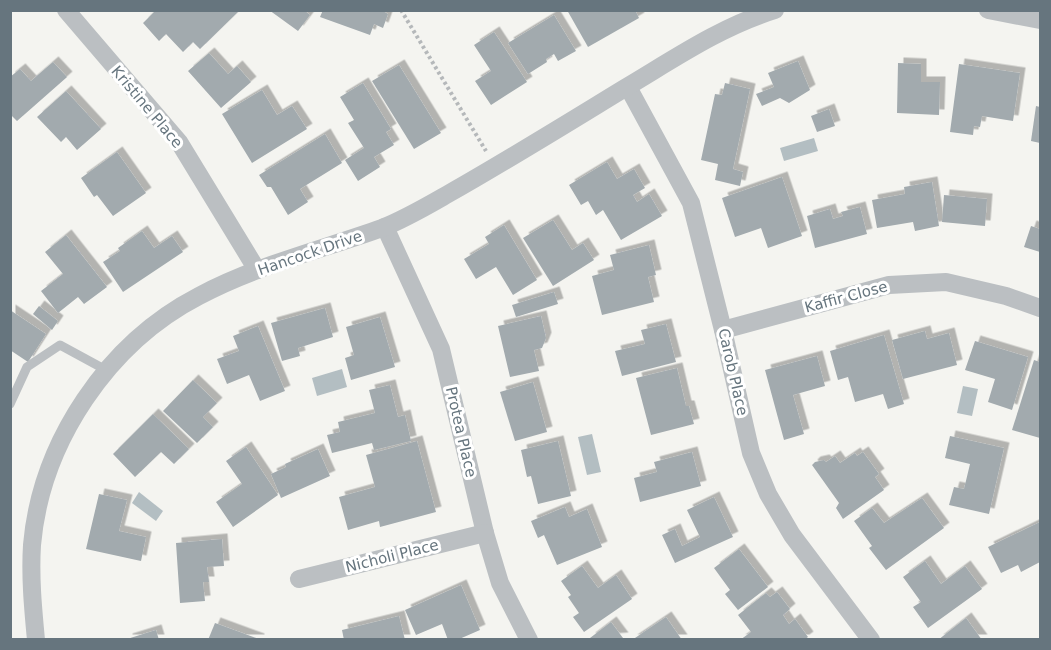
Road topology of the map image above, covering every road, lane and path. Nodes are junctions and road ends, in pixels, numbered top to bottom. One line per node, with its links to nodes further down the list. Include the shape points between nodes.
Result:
1 (66, 10): 9 (street, Kristine Place, via 179,142)
2 (401, 10): 7 (path)
3 (775, 10): 6 (street, Hancock Drive, via 729,27)
4 (988, 10): 5 (street)
5 (1041, 20)
6 (628, 87): 7 (street, Hancock Drive); 11 (street, Carob Place, via 691,203)
7 (495, 167): 8 (street, Hancock Drive)
8 (385, 227): 9 (street, Hancock Drive); 14 (street, Protea Place, via 441,349)
9 (257, 270): 12 (street, Hancock Drive, via 199,296 155,323)
10 (1041, 308): 11 (street, Kaffir Close, via 946,282 889,285)
11 (723, 330): 18 (street, Carob Place, via 751,453 768,494 792,535)
12 (106, 370): 13 (lane, via 60,345 27,367); 16 (street, Hancock Drive, via 59,444 42,490 32,543)
13 (10, 404)
14 (485, 533): 15 (street, Nicholi Place); 17 (street, Protea Place, via 500,584)
15 (299, 579)
16 (36, 639)
17 (529, 639)
18 (871, 639)

